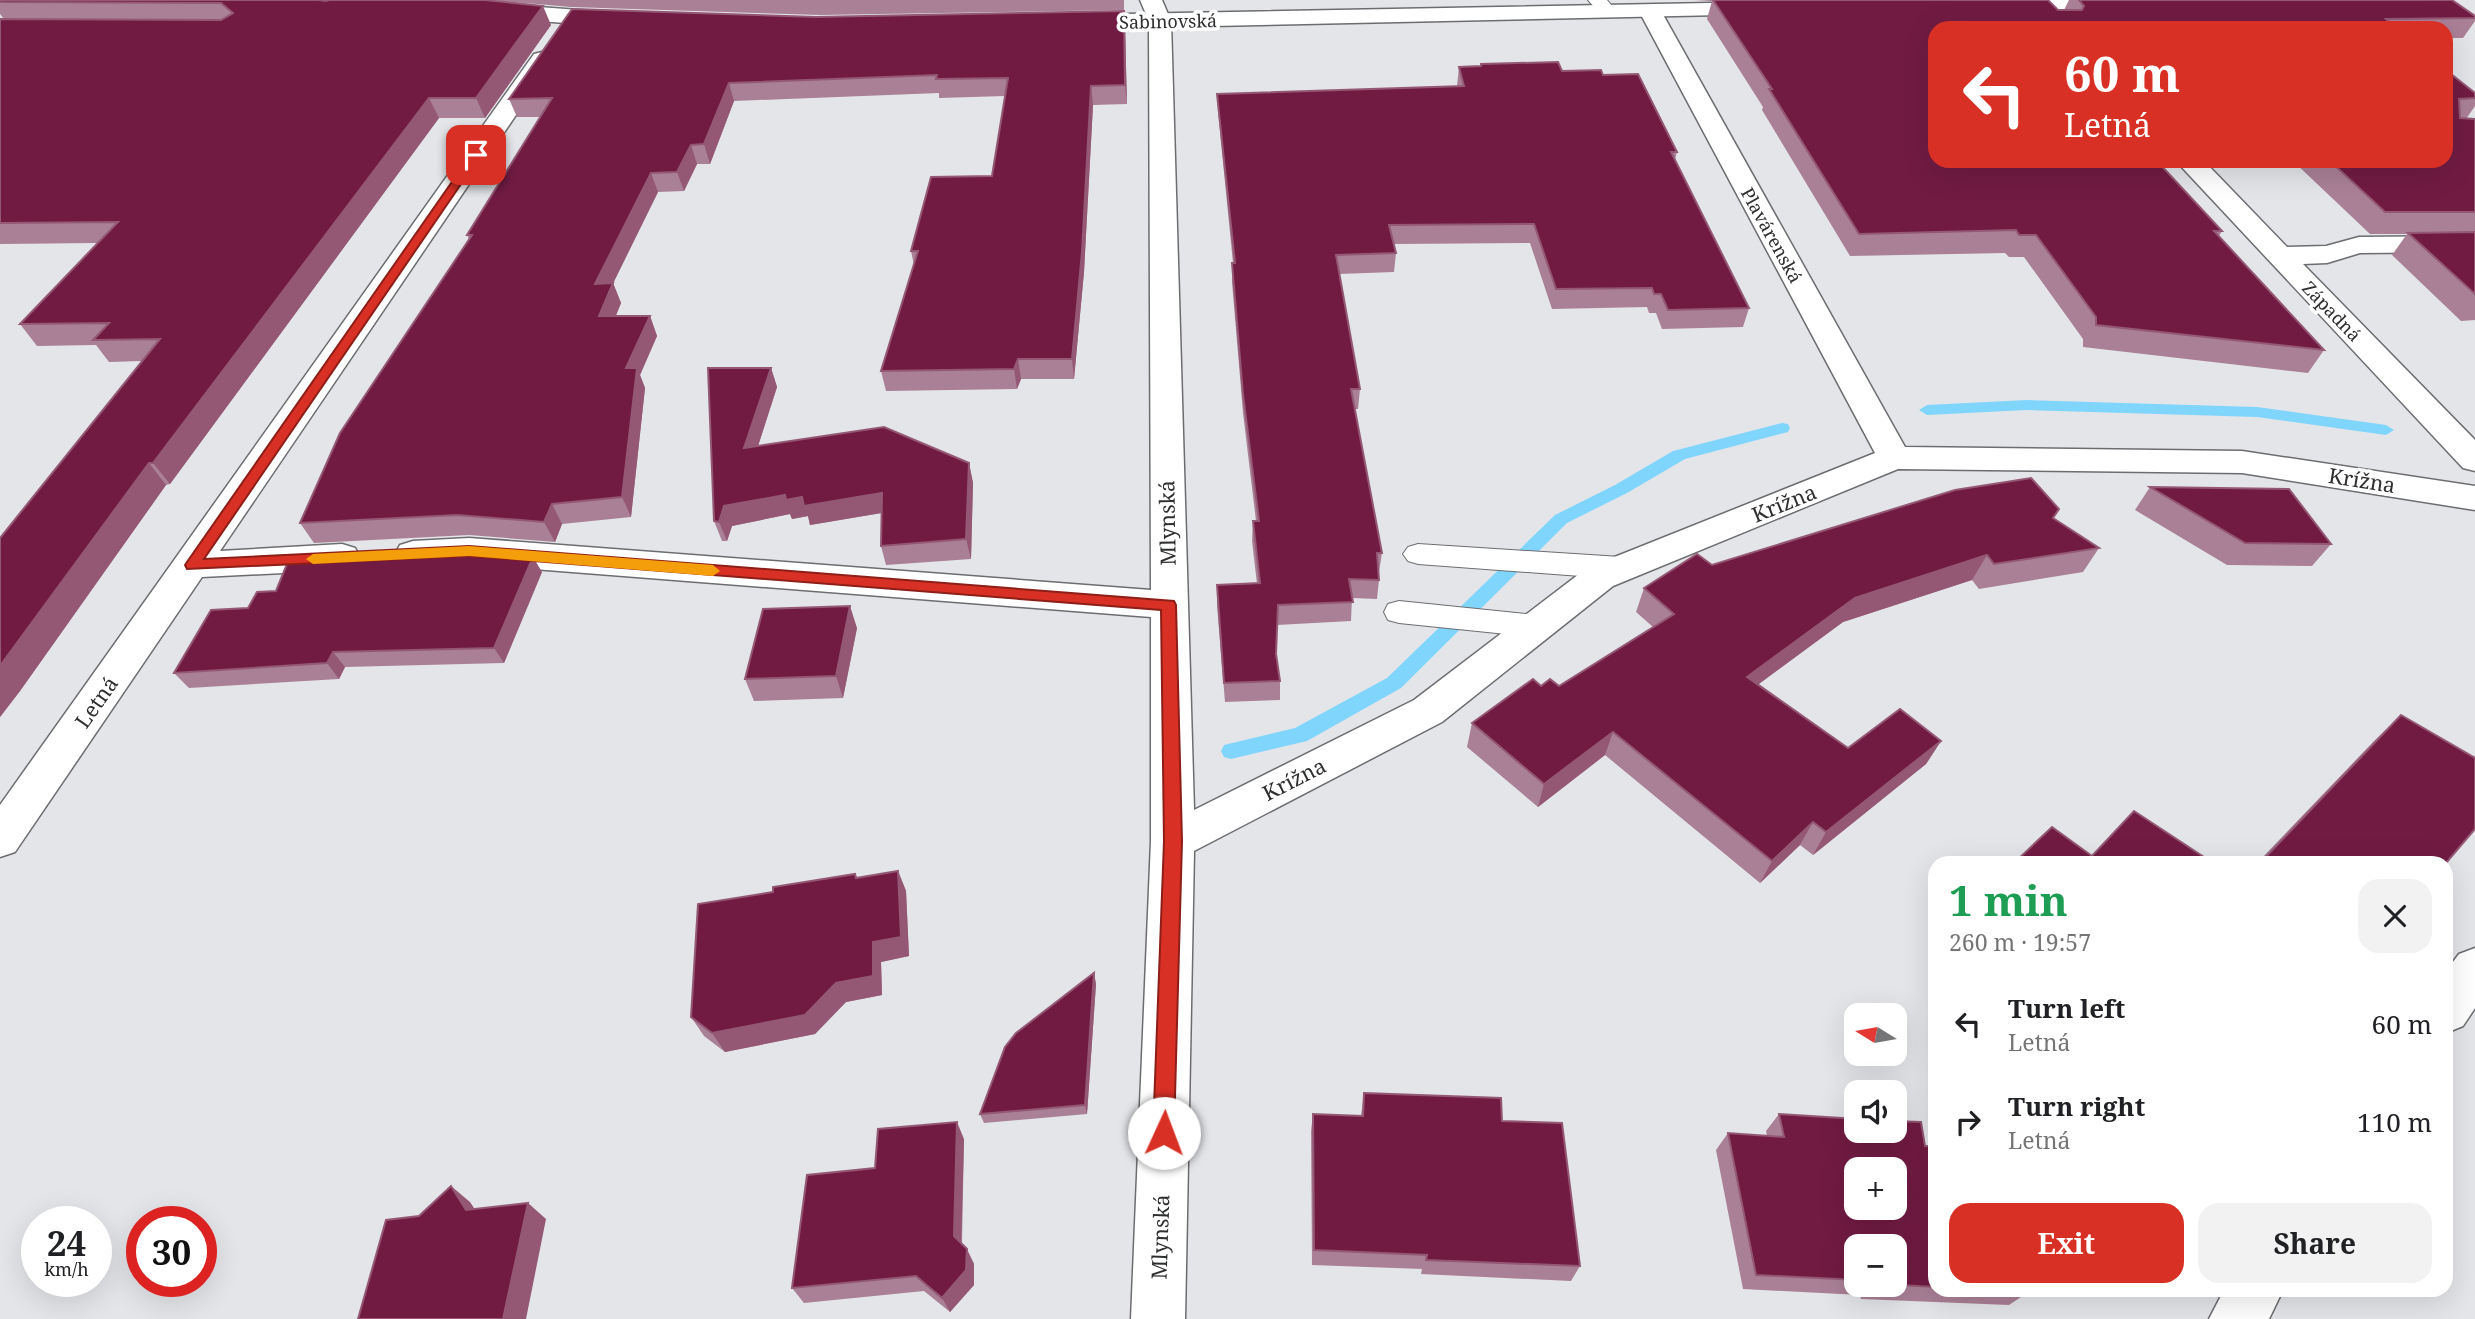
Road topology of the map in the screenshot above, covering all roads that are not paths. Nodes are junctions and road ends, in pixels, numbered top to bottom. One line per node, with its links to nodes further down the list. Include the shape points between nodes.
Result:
1 (394, 0): 9 (street)
2 (2136, 2): 3 (street)
3 (2040, 5): 5 (street); 11 (street)
4 (1602, 6): 7 (street, Sabinovská); 8 (street, Sabinovská)
5 (1972, 6)
6 (1784, 9): 8 (street, Sabinovská)
7 (1156, 11): 12 (street, Sabinovská); 22 (street, Mlynská)
8 (1650, 11): 16 (street, Plavárenská)
9 (571, 17): 10 (street); 20 (street, Letná)
10 (639, 21)
11 (2055, 21)
12 (1047, 22)
13 (2196, 168): 15 (street, Západná)
14 (2475, 244): 15 (street, via 2360,244 2327,254)
15 (2280, 256): 17 (street, Západná)
16 (1895, 458): 18 (street, Krížna, via 2242,462); 21 (street, Krížna)
17 (2475, 460)
18 (2475, 498)
19 (1418, 554): 21 (lane)
20 (192, 565): 22 (street, via 469,551); 25 (street, Letná)
21 (1620, 568): 24 (street, Krížna, via 1600,577)
22 (1168, 605): 26 (street, Mlynská)
23 (1414, 614): 24 (lane)
24 (1536, 626): 26 (street, Krížna, via 1428,711)
25 (0, 839)
26 (1173, 841): 30 (street, Mlynská)
27 (2475, 970): 28 (street)
28 (2453, 1001)
29 (2251, 1297): 31 (street)
30 (1157, 1319)
31 (2235, 1319)

